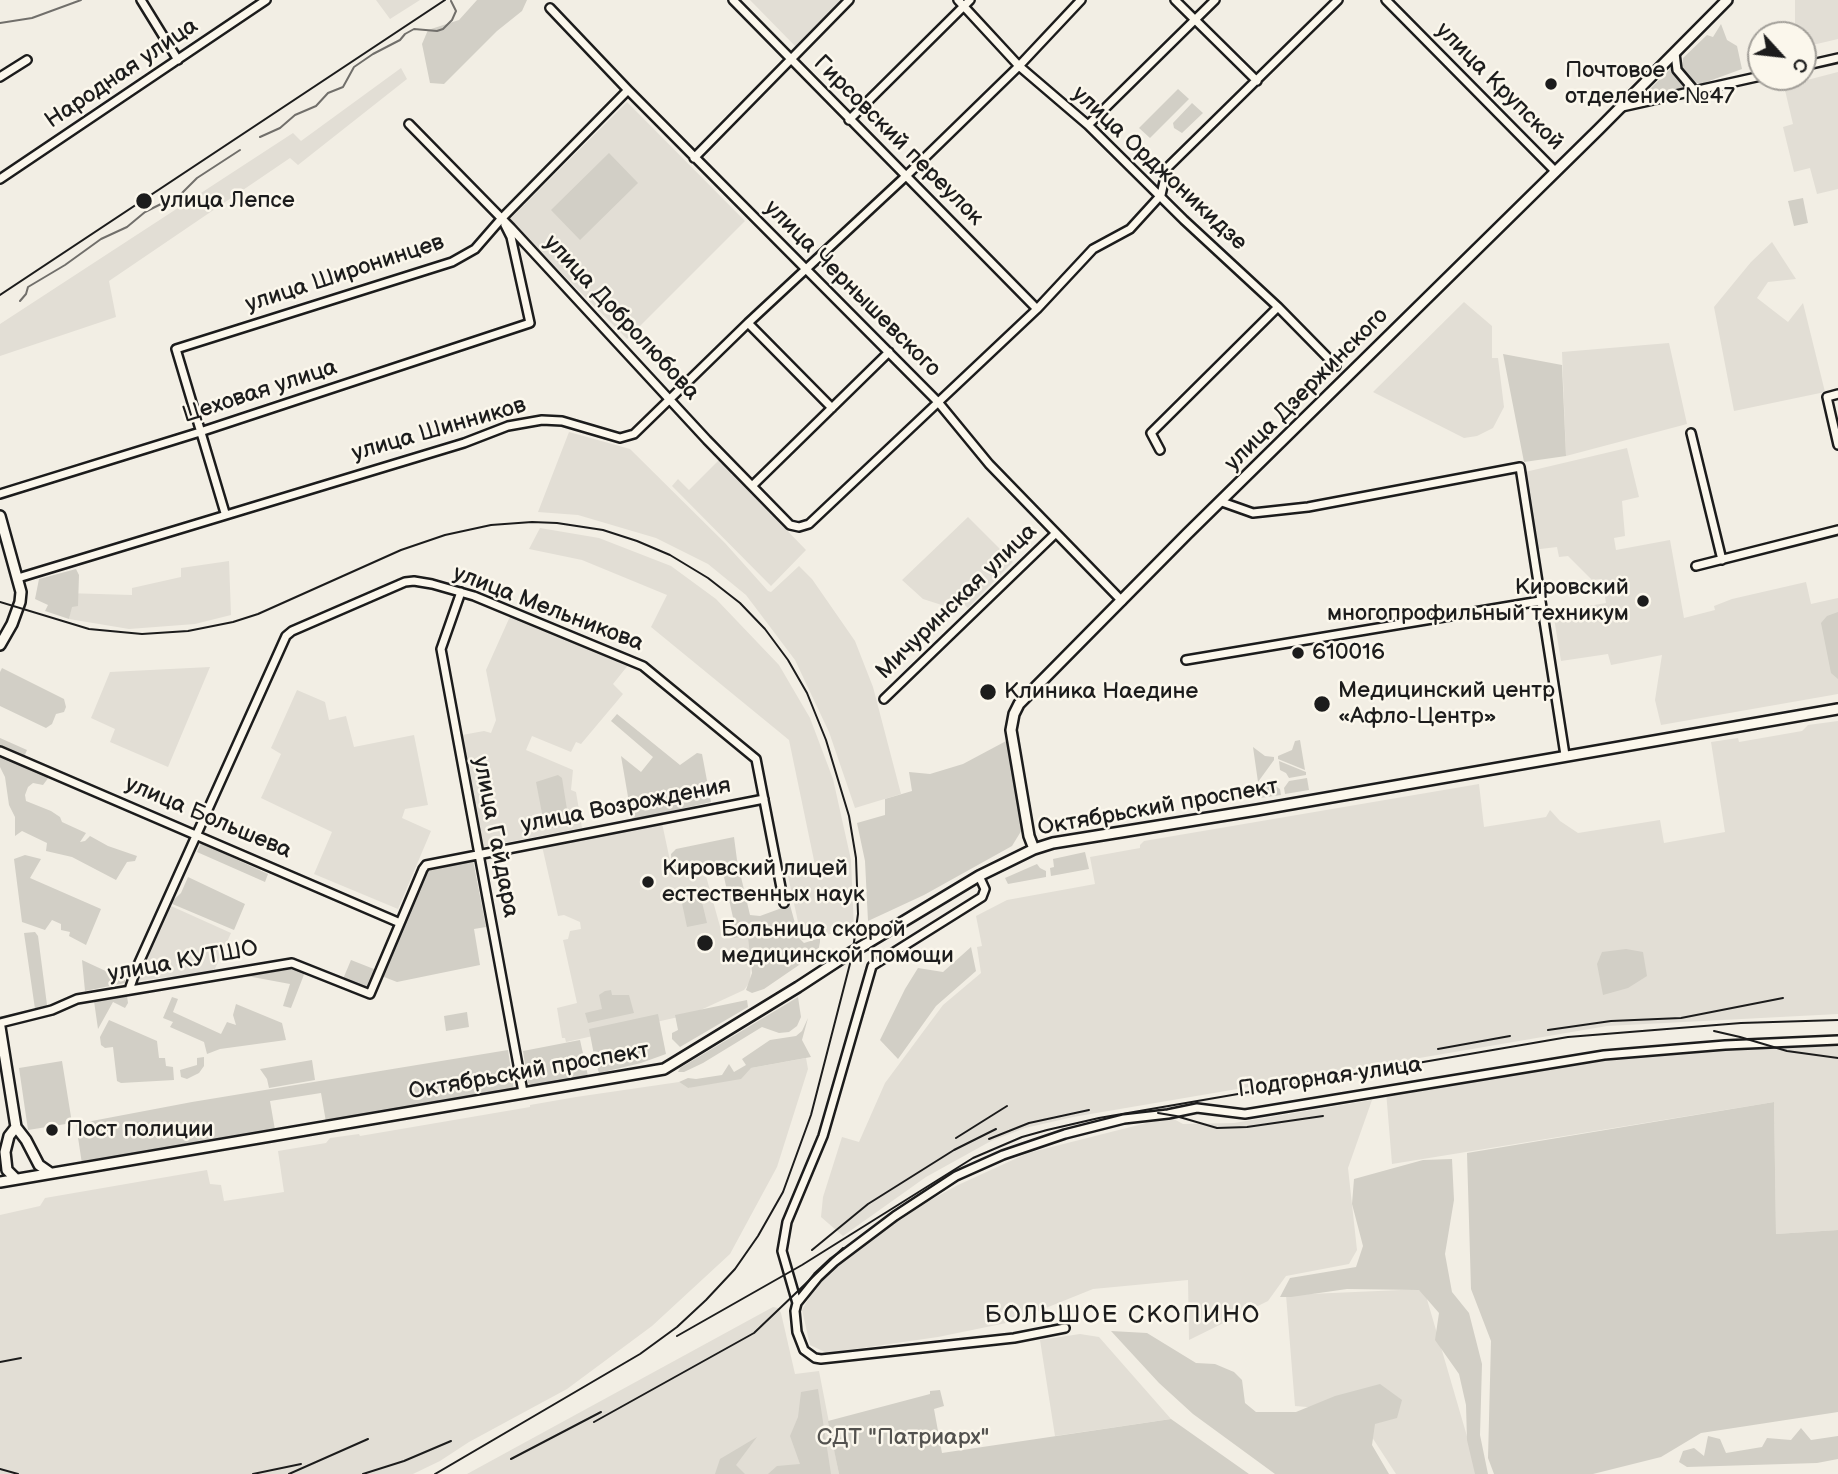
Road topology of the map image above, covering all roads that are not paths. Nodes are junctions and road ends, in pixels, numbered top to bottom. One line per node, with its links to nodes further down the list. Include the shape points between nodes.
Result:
1 (141, 0): 17 (street)
2 (266, 0): 17 (street, Народная улица)
3 (733, 0): 18 (street, Гирсовский переулок)
4 (849, 0): 18 (street)
5 (1081, 0): 20 (street, улица Шинников)
6 (1175, 0): 13 (street)
7 (1215, 0): 13 (street)
8 (1338, 0): 23 (street)
9 (1386, 0): 31 (street, улица Крупской)
10 (1727, 0): 14 (main road, улица Дзержинского)
11 (964, 2): 20 (street, улица Орджоникидзе); 27 (street)
12 (550, 8): 24 (street, улица Чернышевского)
13 (1195, 21): 23 (street); 29 (street)
14 (1675, 53): 25 (street, via 1677,70); 26 (main road, улица Дзержинского)
15 (1838, 58): 19 (street)
16 (27, 60): 21 (street)
17 (178, 60): 33 (street, Народная улица)
18 (791, 60): 27 (street, Гирсовский переулок); 30 (street)
19 (1817, 63)
20 (1019, 66): 29 (street, улица Орджоникидзе); 32 (street, улица Шинников)
21 (0, 77)
22 (1747, 79): 25 (street)
23 (1257, 81): 34 (street, via 1167,168)
24 (628, 90): 30 (street, улица Чернышевского); 35 (street, улица Широнинцев)
25 (1695, 90): 26 (street)
26 (1621, 107): 31 (main road, улица Дзержинского)
27 (849, 120): 32 (street, Гирсовский переулок)
28 (409, 124): 35 (street, улица Добролюбова)
29 (1088, 125): 34 (street, улица Орджоникидзе)
30 (694, 158): 36 (street, улица Чернышевского)
31 (1556, 172): 52 (main road, улица Дзержинского)
32 (906, 176): 36 (street, улица Шинников); 38 (street, Гирсовский переулок)
33 (0, 179)
34 (1161, 195): 37 (street, улица Орджоникидзе); 38 (street, via 1130,229 1093,249)
35 (502, 218): 43 (street, улица Добролюбова); 46 (street, улица Широнинцев, via 475,249 452,262 176,349); 46 (street, Цеховая улица, via 511,237 530,323)
36 (807, 270): 39 (street, улица Шинников); 40 (street, улица Чернышевского)
37 (1278, 307): 41 (street, улица Орджоникидзе); 49 (street, via 1152,433)
38 (1037, 309): 44 (street)
39 (748, 323): 43 (street, улица Шинников); 45 (street)
40 (889, 352): 44 (street, улица Чернышевского); 45 (street)
41 (1336, 366)
42 (1838, 394): 48 (street, via 1827,397)
43 (671, 400): 50 (street, улица Добролюбова); 53 (street, улица Шинников, via 629,437 542,419)
44 (938, 402): 50 (street, улица Добролюбова, via 809,524 790,525); 56 (street, улица Чернышевского, via 989,464)
45 (832, 408): 50 (street)
46 (200, 432): 51 (street, Цеховая улица); 53 (street)
47 (1691, 433): 57 (street)
48 (1838, 445)
49 (1160, 450)
50 (752, 485)
51 (0, 494)
52 (1222, 502): 61 (main road, улица Дзержинского); 62 (street, via 1253,513 1308,507 1520,467)
53 (225, 513): 59 (street, улица Шинников)
54 (0, 516): 59 (main road)
55 (1838, 530): 57 (street)
56 (1056, 533): 61 (street, улица Чернышевского); 65 (street, Мичуринская улица)
57 (1722, 560): 58 (street)
58 (1696, 566)
59 (18, 578): 63 (main road, via 20,602)
60 (461, 592): 69 (street, улица Мельникова, via 643,666 756,759); 70 (street, улица Мельникова, via 405,582 286,636); 72 (street, улица Гайдара, via 441,649)
61 (1122, 601): 71 (main road, улица Дзержинского, via 1014,714 1011,730)
62 (1540, 601): 64 (street); 68 (street)
63 (0, 645)
64 (1186, 660)
65 (884, 699)
66 (1838, 709): 68 (main road, Октябрьский проспект)
67 (0, 751): 70 (street, улица Большева)
68 (1565, 755): 71 (main road, Октябрьский проспект)
69 (764, 799): 72 (street, улица Возрождения); 74 (street, улица Мельникова)
70 (197, 835): 75 (street, улица Большева); 76 (street)
71 (1034, 849): 73 (main road, Октябрьский проспект)
72 (479, 854): 75 (street, улица Возрождения, via 424,867); 80 (street, улица Гайдара)
73 (979, 876): 80 (main road, Октябрьский проспект, bridge, via 664,1069); 87 (street, via 985,888 982,897 872,966 823,1136 787,1222 782,1251)
74 (784, 903)
75 (400, 923): 77 (street, улица Возрождения)
76 (129, 990): 77 (street, улица КУТШО, via 292,963); 78 (street, улица КУТШО, via 77,999)
77 (370, 994)
78 (0, 1025): 81 (main road)
79 (1838, 1041): 87 (street, Подгорная улица, via 1604,1055 1245,1114 1197,1108 1124,1119 1003,1155 956,1176 834,1262)
80 (523, 1092): 84 (main road, Октябрьский проспект)
81 (16, 1127): 82 (main road); 83 (main road)
82 (29, 1145): 84 (main road); 85 (main road, via 32,1164)
83 (3, 1156): 85 (main road, via 7,1170)
84 (49, 1172): 85 (main road, Октябрьский проспект)
85 (20, 1178): 86 (main road, Октябрьский проспект)
86 (0, 1182)
87 (797, 1303): 88 (street, via 795,1320 801,1345 809,1355 821,1359)
88 (1065, 1328)

